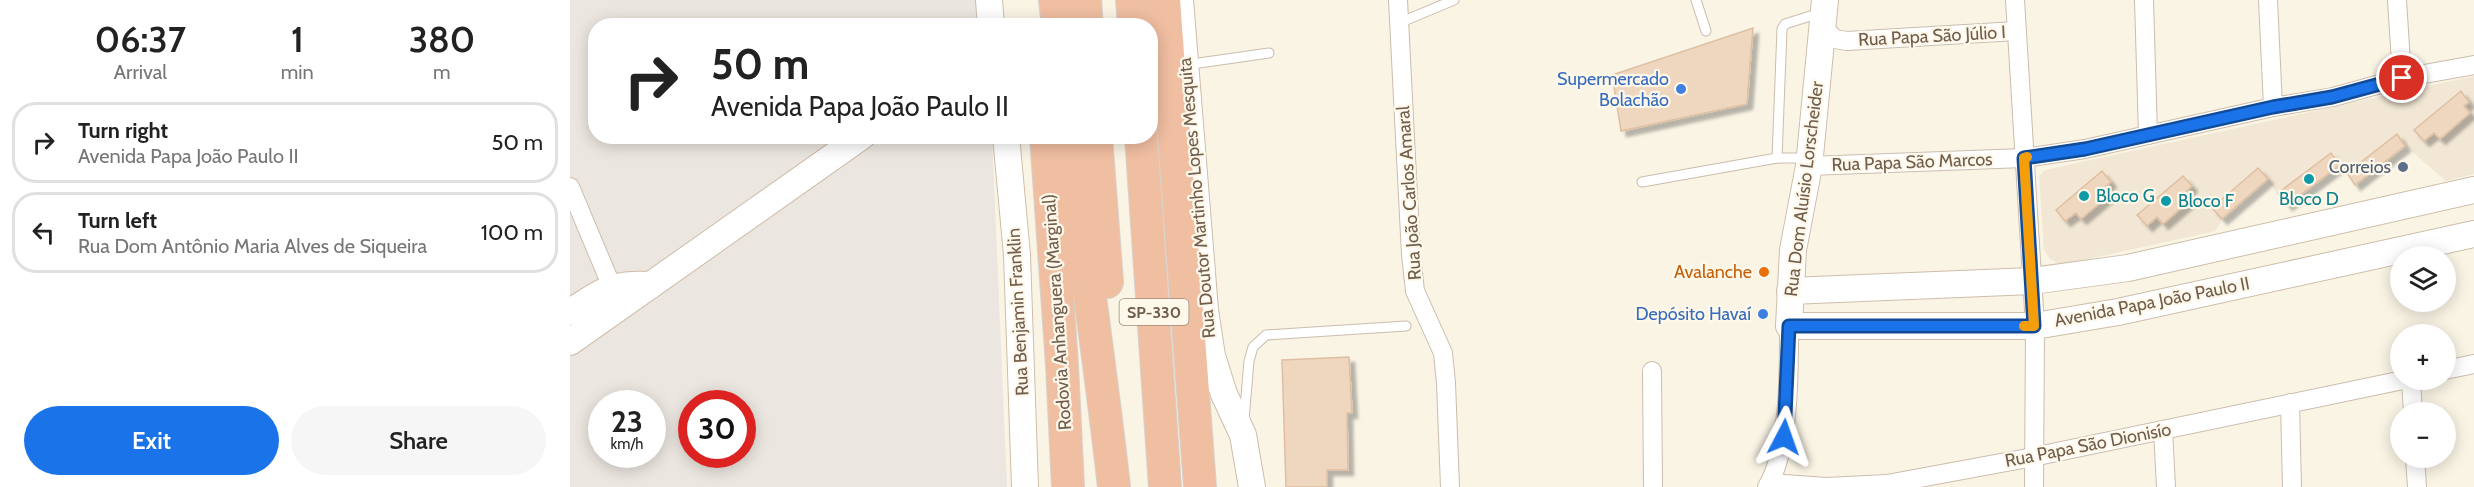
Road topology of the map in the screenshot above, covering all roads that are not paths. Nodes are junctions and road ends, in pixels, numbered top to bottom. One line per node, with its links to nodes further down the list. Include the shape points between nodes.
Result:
1 (989, 0): 16 (street)
2 (1034, 0): 17 (highway)
3 (1055, 0): 18 (highway)
4 (1085, 0): 19 (highway)
5 (1132, 0): 20 (highway)
6 (1164, 0): 69 (highway)
7 (1180, 0): 27 (street, Rua Doutor Martinho Lopes Mesquita)
8 (1398, 0): 21 (street, Rua João Carlos Amaral)
9 (1454, 0): 21 (lane)
10 (1696, 0): 22 (lane)
11 (2015, 0): 23 (street)
12 (2144, 0): 31 (street)
13 (2268, 0): 30 (street)
14 (2397, 0): 29 (street)
15 (1824, 13): 24 (street, Rua Papa São Júlio I, via 1835,39); 26 (street, Rua Dom Aluísio Lorscheider); 38 (lane, via 1785,24 1782,29)
16 (990, 18)
17 (1035, 18)
18 (1057, 18)
19 (1086, 18)
20 (1133, 18)
21 (1399, 23): 71 (street, Rua João Carlos Amaral, via 1411,255 1415,291 1443,352)
22 (1706, 31)
23 (2016, 31): 24 (street, Rua Papa São Júlio I); 39 (street)
24 (1847, 41): 26 (street, Rua Papa São Júlio I)
25 (1269, 53): 27 (lane)
26 (1820, 55): 40 (street, Rua Dom Aluísio Lorscheider)
27 (1185, 65): 59 (street, Rua Doutor Martinho Lopes Mesquita, via 1212,356)
28 (2474, 65): 29 (street, Rua Papa São Marcos)
29 (2402, 78): 30 (street, Rua Papa São Marcos, via 2332,97)
30 (2273, 107): 31 (street, Rua Papa São Marcos)
31 (2148, 135): 39 (street, Rua Papa São Marcos)
32 (851, 144): 47 (street, via 651,285 625,284)
33 (1007, 144): 65 (street, Rua Benjamin Franklin, via 1017,255)
34 (1047, 144): 62 (highway, Rodovia Anhanguera (Marginal), via 1062,365)
35 (1071, 144): 66 (highway)
36 (1097, 144): 67 (highway, SP-330)
37 (1142, 144): 68 (highway, SP-330)
38 (1777, 158): 40 (lane); 41 (lane)
39 (2024, 158): 40 (street, Rua Papa São Marcos); 45 (street)
40 (1809, 162): 46 (street, Rua Dom Aluísio Lorscheider, via 1793,250)
41 (1642, 182)
42 (570, 187): 47 (street)
43 (2474, 190): 45 (street, via 2128,268)
44 (2474, 234): 51 (street, Avenida Papa João Paulo II, via 2118,312)
45 (2032, 281): 46 (street); 51 (street)
46 (1790, 291): 50 (street, Rua Dom Aluísio Lorscheider)
47 (616, 296): 48 (street); 52 (street)
48 (570, 312)
49 (1406, 326): 59 (lane, via 1266,335 1253,347 1249,361)
50 (1789, 326): 51 (street, Avenida Papa João Paulo II); 63 (street, Rua Dom Aluísio Lorscheider, via 1784,437)
51 (2034, 326): 60 (street)
52 (570, 342)
53 (2474, 364): 54 (street)
54 (2456, 368)
55 (1652, 371): 72 (street)
56 (2390, 383): 57 (street, Rua Papa São Dionisío)
57 (2290, 403): 58 (street, Rua Papa São Dionisío); 75 (street)
58 (2163, 430): 60 (street, Rua Papa São Dionisío); 74 (street)
59 (1243, 435): 70 (street, Rua Doutor Martinho Lopes Mesquita)
60 (2033, 457): 64 (street, Rua Papa São Dionisío); 73 (street)
61 (2416, 468): 76 (street)
62 (1064, 477)
63 (1769, 485): 64 (street, Rua Papa São Dionisío)
64 (1887, 486)
65 (1025, 487)
66 (1114, 487)
67 (1119, 487)
68 (1165, 487)
69 (1200, 487)
70 (1252, 487)
71 (1450, 487)
72 (1653, 487)
73 (2034, 487)
74 (2166, 487)
75 (2292, 487)
76 (2417, 487)

